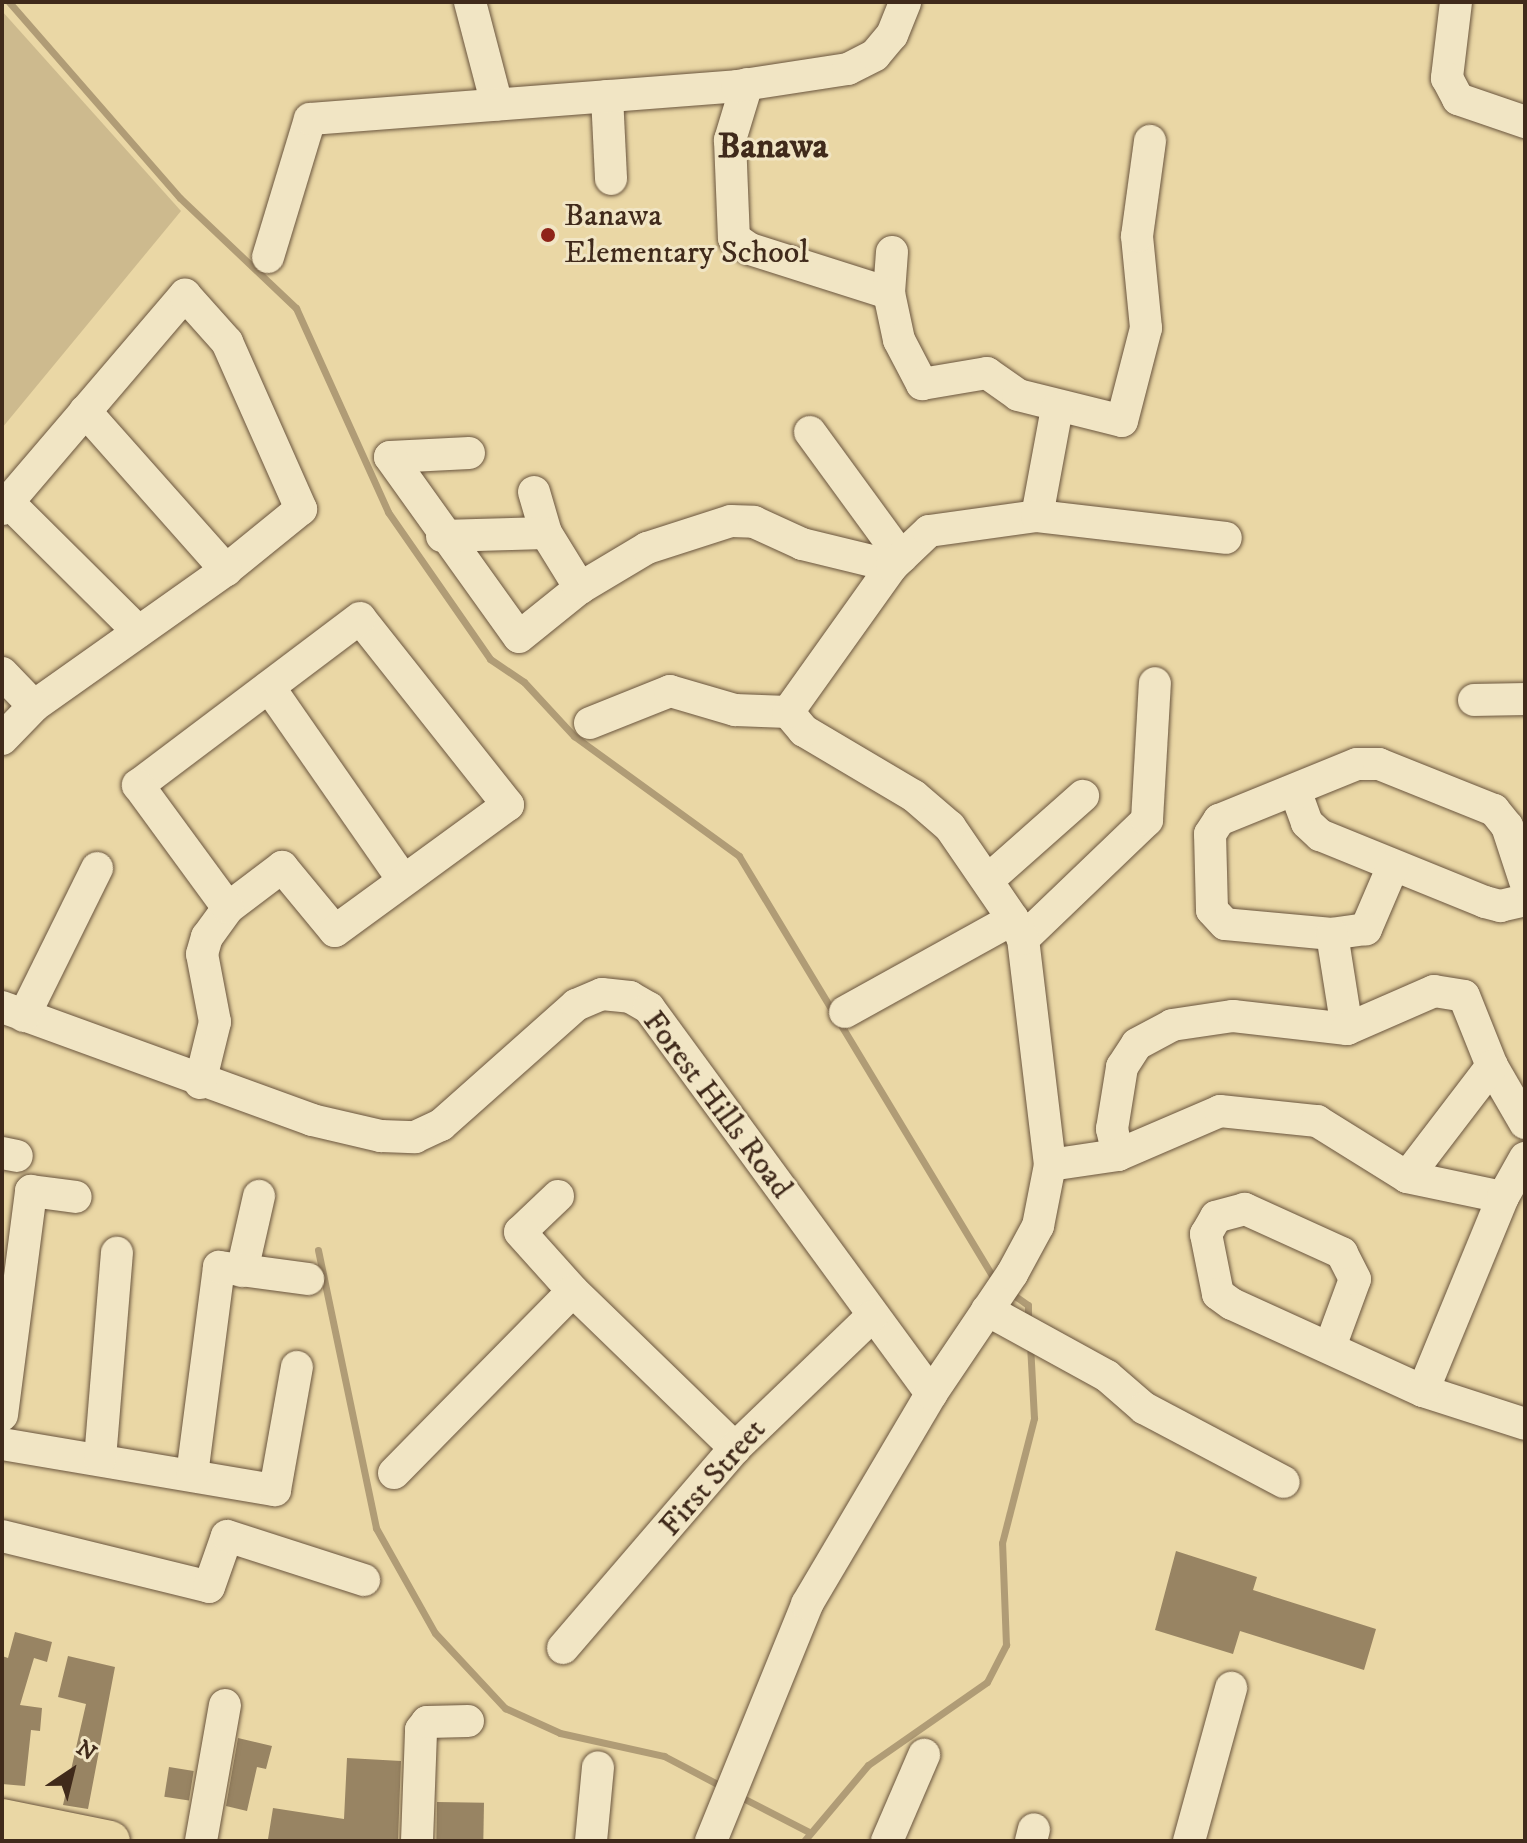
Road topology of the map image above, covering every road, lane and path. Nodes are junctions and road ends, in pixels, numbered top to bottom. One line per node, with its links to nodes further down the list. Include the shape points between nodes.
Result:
1 (470, 2): 6 (street)
2 (905, 2): 4 (street, via 892,35 875,55 848,69)
3 (1456, 2): 7 (street, via 1447,78 1458,99)
4 (747, 84): 5 (street); 12 (street, via 730,140 731,223 744,246)
5 (607, 96): 6 (street); 9 (street)
6 (497, 105): 11 (street, via 310,119)
7 (1525, 122)
8 (1150, 141): 13 (street, via 1137,236 1146,328 1126,416 1113,420)
9 (611, 179)
10 (892, 252): 12 (street)
11 (268, 257)
12 (889, 293): 13 (street, via 899,340 922,384 987,373 1018,395)
13 (1057, 408): 19 (street)
14 (85, 411): 18 (street); 24 (street); 24 (street, via 185,295 227,342 301,509)
15 (810, 432): 23 (street)
16 (469, 453): 21 (street, via 390,457)
17 (534, 492): 20 (street)
18 (5, 505): 26 (street)
19 (1037, 516): 22 (street); 23 (street, via 929,531)
20 (546, 533): 21 (street); 25 (street)
21 (442, 536): 25 (street, via 519,637)
22 (1226, 538)
23 (896, 561): 25 (street, via 802,544 754,522 731,521 647,548); 33 (street)
24 (226, 570): 26 (street)
25 (580, 588)
26 (138, 631): 32 (street)
27 (2, 673): 32 (street)
28 (1155, 683): 45 (street, via 1147,820)
29 (269, 687): 40 (street); 40 (street, via 360,618 508,805); 44 (street, via 138,785)
30 (1525, 699): 31 (street)
31 (1474, 700)
32 (34, 706): 35 (street)
33 (788, 712): 34 (street, via 735,710 670,691); 41 (street, via 804,731 914,796 950,827)
34 (590, 723)
35 (2, 739)
36 (1295, 790): 38 (street, via 1307,823 1320,835); 42 (street, via 1357,764 1379,764 1494,810 1507,826); 46 (street, via 1219,820 1210,834 1212,910 1225,924)
37 (1083, 796): 41 (street)
38 (1393, 866): 43 (street, via 1500,906); 46 (street, via 1366,929)
39 (97, 868): 47 (street)
40 (403, 880): 44 (street, via 335,931 282,867)
41 (988, 880): 45 (street)
42 (1525, 881)
43 (1525, 900)
44 (228, 908): 51 (street, via 207,937 202,954 215,1022)
45 (1018, 929): 48 (street); 55 (street)
46 (1332, 934): 49 (street)
47 (13, 1012): 51 (street, Forest Hills Road)
48 (845, 1012)
49 (1347, 1029): 50 (street, via 1434,991 1451,990 1464,996); 53 (street, via 1233,1016 1202,1018 1172,1025 1137,1044 1122,1067 1113,1107)
50 (1492, 1066): 52 (street); 56 (street)
51 (200, 1083): 66 (street, Forest Hills Road, via 312,1120 381,1136 415,1137 441,1125 576,1005 602,994 630,997 649,1008)
52 (1525, 1123)
53 (1118, 1155): 55 (street); 56 (street, via 1220,1111 1317,1121)
54 (1525, 1158): 60 (street)
55 (1050, 1165): 65 (street, via 1038,1226)
56 (1407, 1177): 60 (street)
57 (259, 1196): 62 (street)
58 (558, 1196): 64 (street, via 520,1232)
59 (76, 1197): 71 (street, via 31,1191)
60 (1503, 1197): 69 (street)
61 (117, 1253): 75 (street)
62 (242, 1271): 63 (street); 77 (street, via 219,1267)
63 (308, 1279)
64 (573, 1291): 74 (street); 76 (street)
65 (990, 1306): 70 (street); 78 (street, via 1107,1376 1144,1408)
66 (872, 1316): 70 (street, Forest Hills Road); 74 (street, First Street)
67 (1330, 1347): 67 (street, via 1218,1294 1206,1234 1216,1217 1245,1209 1342,1253 1355,1279); 69 (street)
68 (297, 1367): 77 (street, via 275,1490)
69 (1423, 1391): 72 (street)
70 (931, 1394): 92 (street, via 807,1604)
71 (2, 1415)
72 (1525, 1424)
73 (2, 1444): 75 (street)
74 (735, 1448): 81 (street, First Street)
75 (100, 1459): 77 (street)
76 (394, 1473)
77 (192, 1475)
78 (1284, 1482)
79 (2, 1536): 80 (street, via 209,1587 227,1536)
80 (364, 1580)
81 (563, 1648)
82 (1231, 1688): 94 (street)
83 (225, 1705): 88 (street)
84 (468, 1721): 90 (street, via 427,1722 421,1730)
85 (924, 1755): 93 (street)
86 (598, 1767): 91 (street)
87 (2, 1819): 89 (main road)
88 (203, 1829)
89 (110, 1841)
90 (417, 1841)
91 (591, 1841)
92 (711, 1841)
93 (887, 1841)
94 (1189, 1841)

